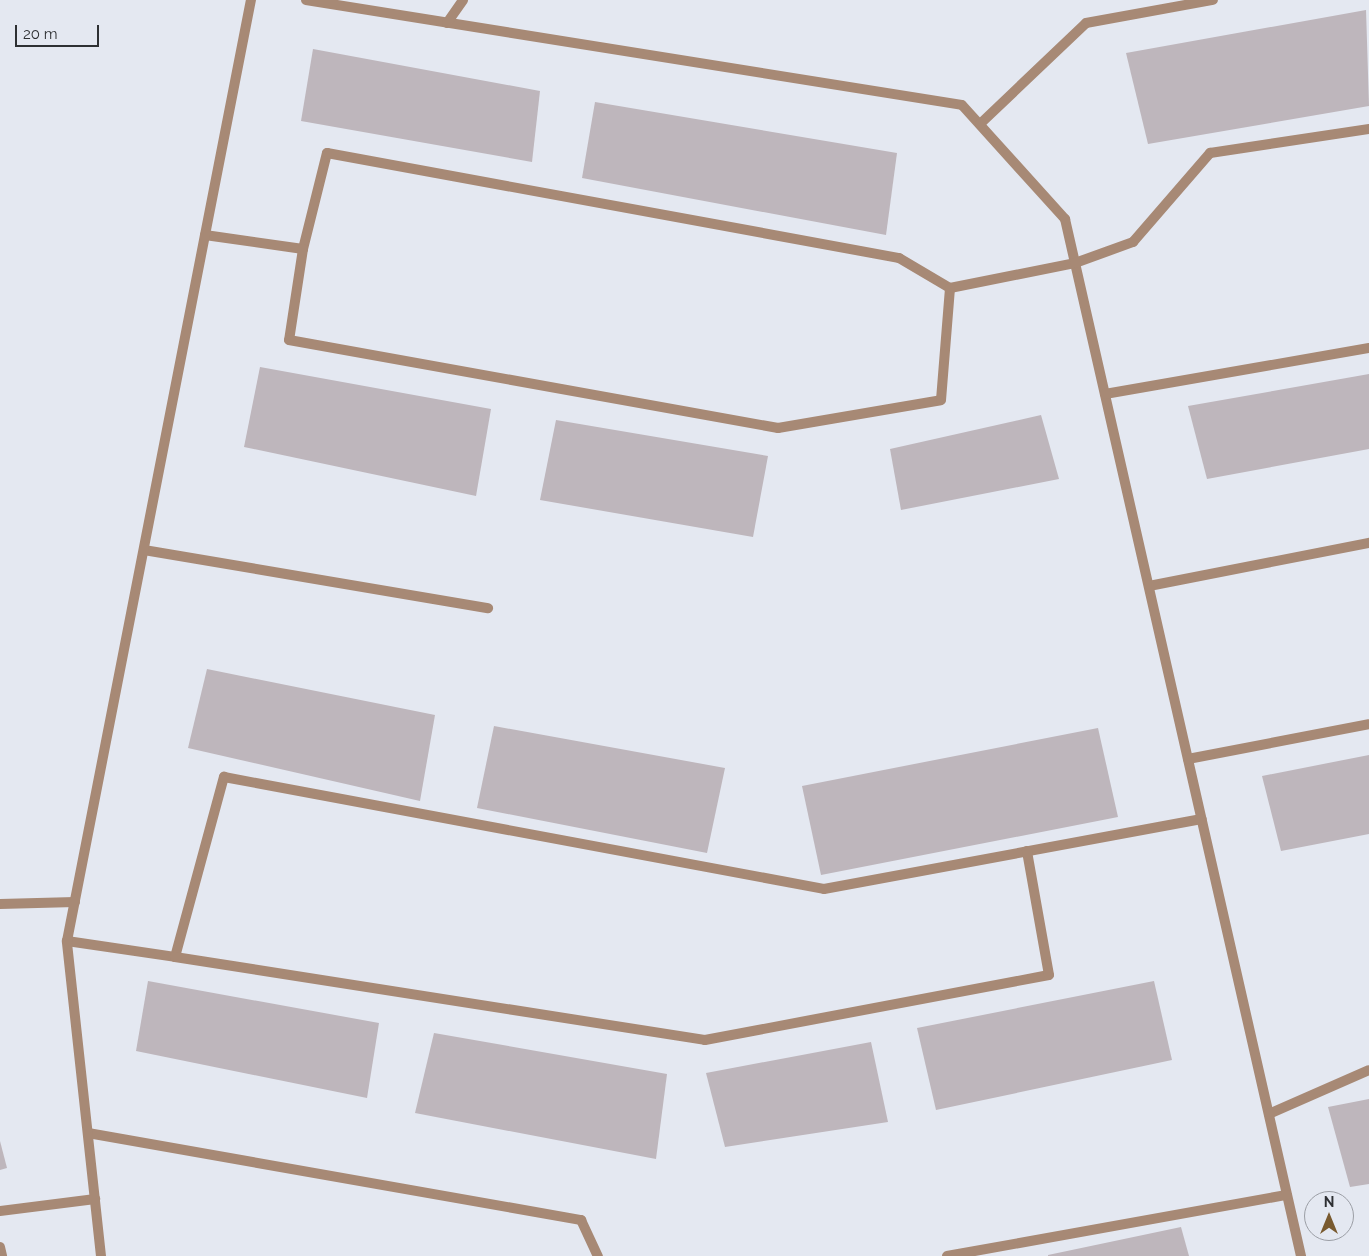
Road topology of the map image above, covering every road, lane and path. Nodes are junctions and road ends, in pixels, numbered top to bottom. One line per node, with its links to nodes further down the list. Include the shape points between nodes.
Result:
1 (251, 0): 8 (street)
2 (306, 0): 5 (street)
3 (462, 0): 5 (street)
4 (1213, 0): 6 (street, via 1086,23)
5 (447, 22): 6 (street, via 962,105)
6 (980, 124): 10 (street, via 1065,218)
7 (1369, 129): 10 (street, via 1210,153 1133,242)
8 (205, 235): 9 (street); 15 (street)
9 (303, 249): 11 (street, via 327,153 899,258); 11 (street, via 289,340 778,428 941,400)
10 (1075, 263): 11 (street); 13 (street)
11 (950, 288)
12 (1369, 348): 13 (street)
13 (1104, 394): 16 (street)
14 (1369, 543): 16 (street)
15 (144, 550): 17 (street); 22 (street)
16 (1148, 586): 19 (street)
17 (488, 608)
18 (1369, 724): 19 (street)
19 (1188, 759): 20 (street)
20 (1202, 819): 21 (street); 27 (street)
21 (1028, 851): 25 (street, via 824,889 224,777); 25 (street, via 1048,975 705,1040)
22 (74, 902): 23 (street); 24 (street)
23 (0, 904)
24 (67, 941): 25 (street); 28 (street)
25 (175, 957)
26 (1369, 1070): 27 (street)
27 (1269, 1114): 29 (street)
28 (88, 1133): 30 (street); 35 (street, via 581,1220)
29 (1287, 1195): 36 (street); 37 (street)
30 (95, 1199): 31 (street); 34 (street)
31 (0, 1211)
32 (0, 1247): 33 (street)
33 (2, 1256)
34 (102, 1256)
35 (598, 1256)
36 (947, 1256)
37 (1301, 1256)

